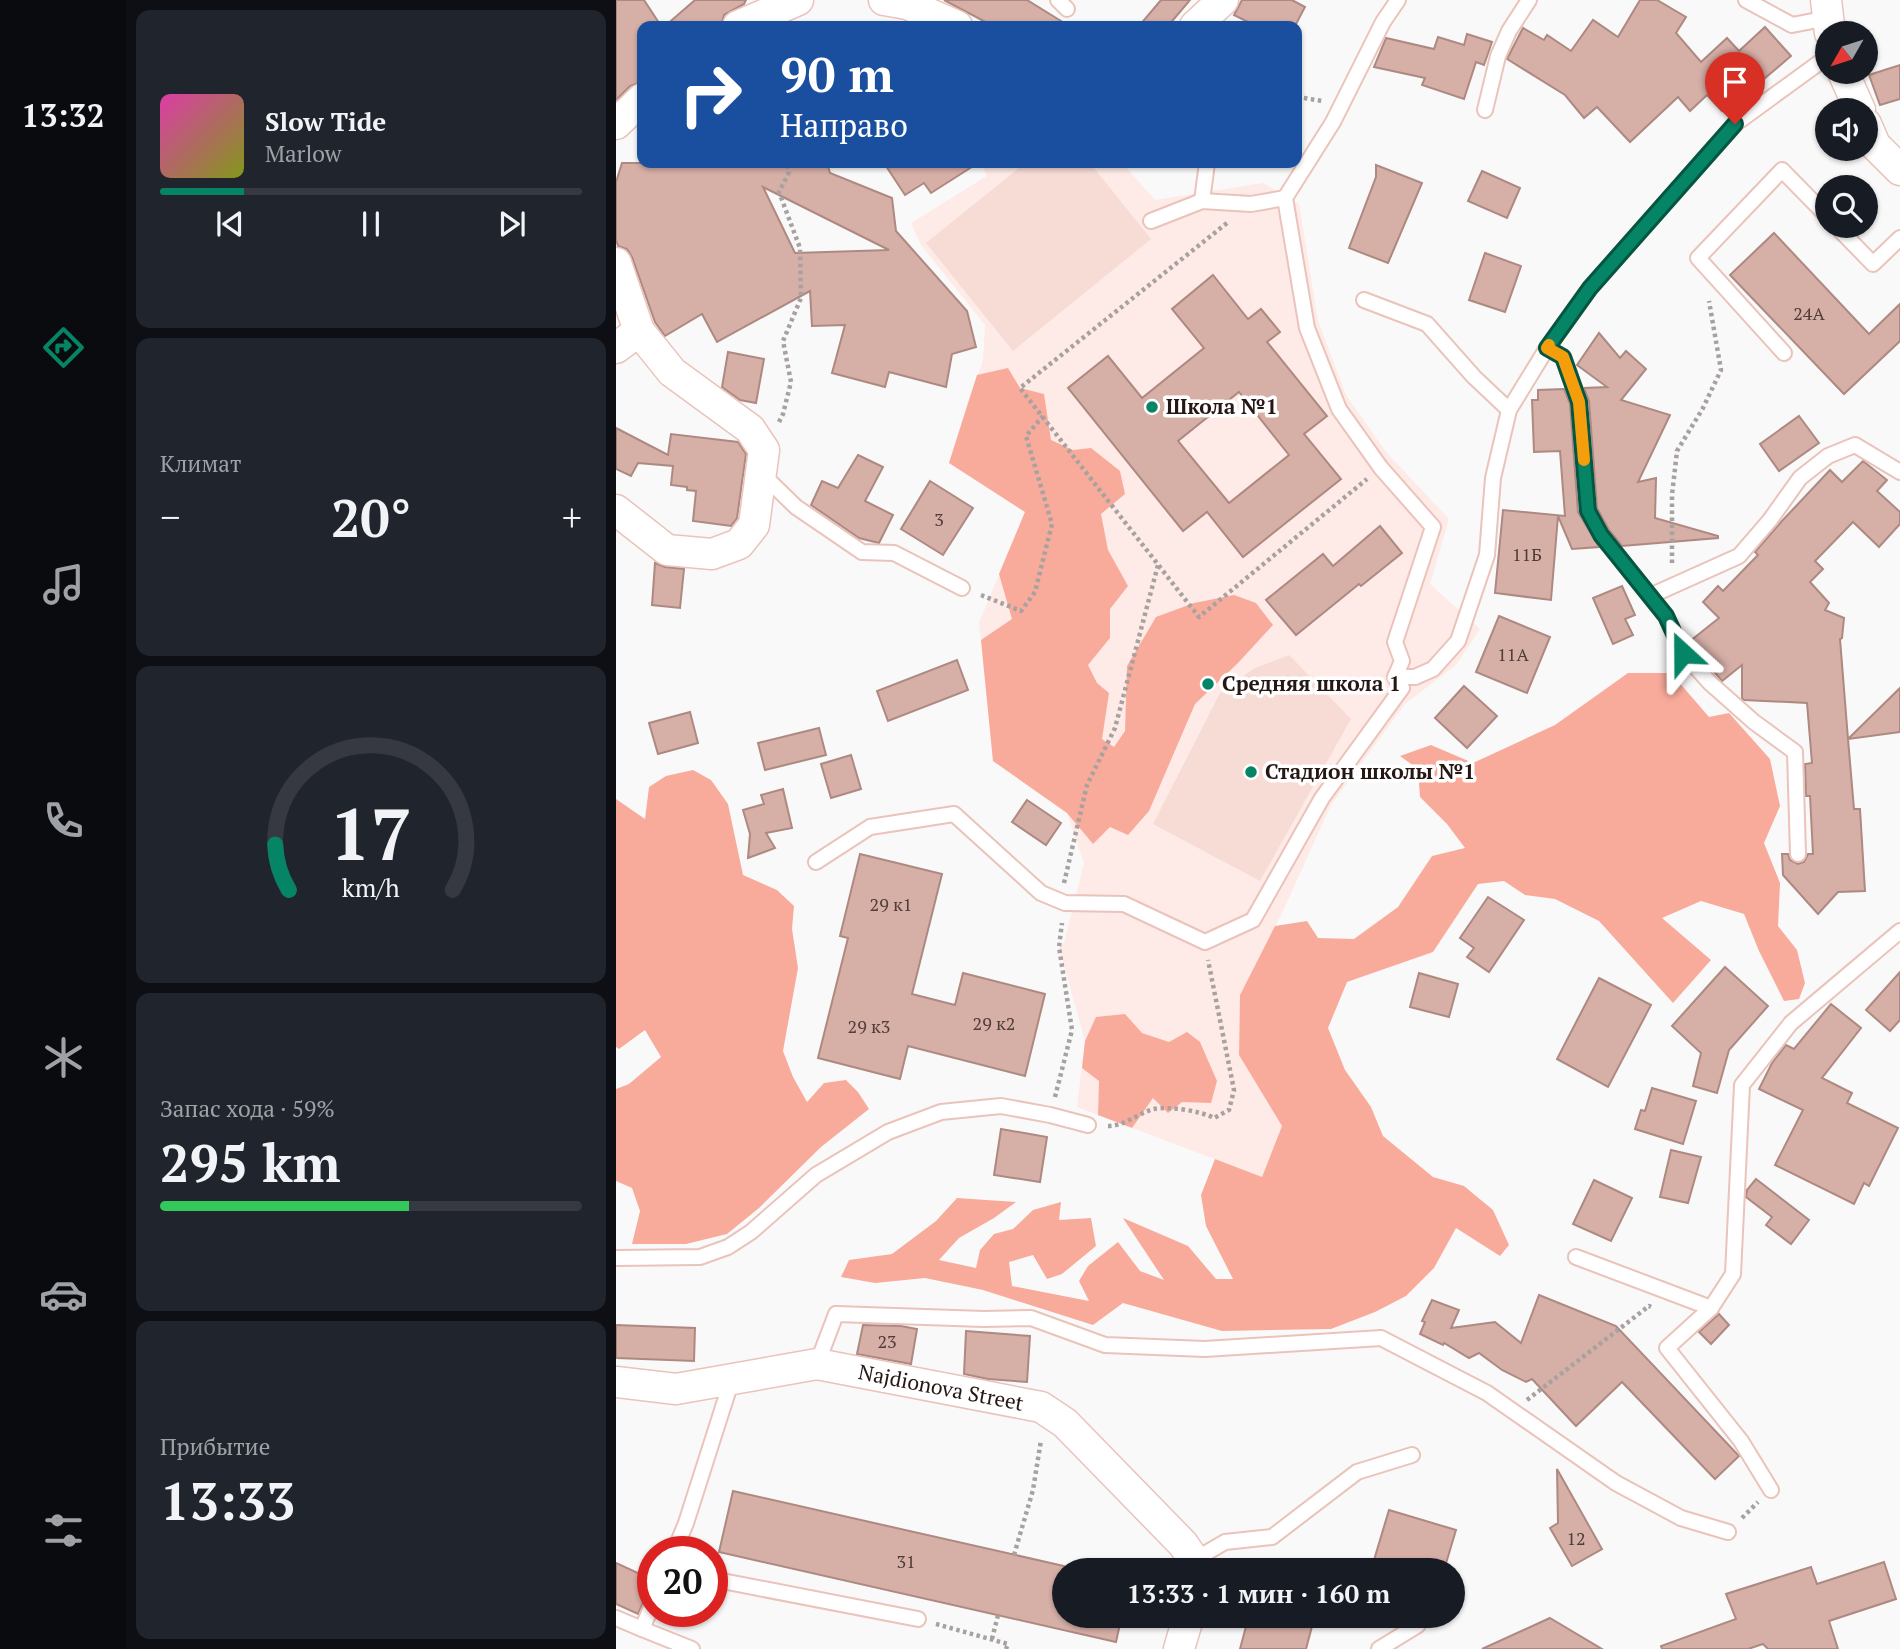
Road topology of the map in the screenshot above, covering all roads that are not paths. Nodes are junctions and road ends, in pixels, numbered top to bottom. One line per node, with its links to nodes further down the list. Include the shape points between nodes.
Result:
1 (798, 0): 8 (street)
2 (884, 0): 9 (street, via 907,4)
3 (1224, 0): 10 (street); 11 (lane)
4 (1398, 0): 19 (lane, via 1382,22 1333,122)
5 (1529, 0): 14 (lane, via 1498,56)
6 (1746, 0): 7 (lane, via 1793,25)
7 (1828, 17)
8 (750, 21)
9 (946, 21)
10 (1201, 21)
11 (1220, 21)
12 (1815, 66): 28 (lane, via 1735,124 1590,288)
13 (637, 104): 15 (street)
14 (1485, 110)
15 (616, 124)
16 (1878, 148): 18 (street)
17 (1206, 168): 20 (lane)
18 (1900, 170)
19 (1285, 198): 20 (lane, via 1251,204); 36 (lane, via 1307,328 1339,409 1381,468 1433,527 1395,642 1402,661)
20 (1202, 201): 22 (lane)
21 (1815, 204): 29 (lane, via 1782,170 1698,258)
22 (1151, 221)
23 (1848, 238): 24 (lane, via 1873,264)
24 (1898, 242)
25 (616, 263): 27 (street)
26 (1364, 300): 30 (lane, via 1427,324)
27 (628, 340): 31 (street, via 750,429)
28 (1547, 348): 30 (lane); 35 (lane, via 1563,357 1579,402 1588,511 1601,535)
29 (1784, 353)
30 (1509, 410): 36 (lane, via 1493,478 1487,555 1458,641 1433,669 1415,677)
31 (762, 462): 33 (street, via 754,526 739,544 712,554 667,550); 34 (lane, via 796,507 862,552 894,553)
32 (1900, 472): 35 (lane, via 1855,444 1828,456 1800,478 1739,556)
33 (616, 510)
34 (962, 588)
35 (1650, 596): 37 (lane, via 1666,616 1683,653 1736,706 1795,752)
36 (1395, 677): 38 (lane, via 1402,688 1322,798 1253,920 1205,942 1124,904 1065,903 1041,893 954,814 870,827)
37 (1798, 854)
38 (816, 862)
39 (1900, 931): 43 (lane, via 1791,1023 1742,1085 1733,1274)
40 (1088, 1125): 42 (lane, via 1000,1106 941,1112 888,1132 816,1175 728,1247 700,1256)
41 (1576, 1257): 43 (lane)
42 (616, 1258)
43 (1711, 1308): 48 (lane, via 1667,1348 1741,1441)
44 (817, 1364): 45 (street, Najdionova Street); 49 (lane, via 836,1314 1031,1318 1105,1345 1205,1349 1381,1338 1487,1393 1616,1483 1681,1518); 51 (street, Najdionova Street, via 1041,1407 1065,1423 1183,1544)
45 (732, 1379): 46 (street, Najdionova Street, via 676,1389); 50 (lane)
46 (616, 1382)
47 (1412, 1455): 52 (lane, via 1357,1472 1272,1537 1225,1542)
48 (1771, 1490)
49 (1728, 1532)
50 (681, 1536)
51 (1190, 1558)
52 (1203, 1558)
53 (728, 1582): 55 (lane)
54 (616, 1618): 58 (lane)
55 (918, 1619)
56 (1185, 1628): 60 (street)
57 (1413, 1628): 61 (lane)
58 (642, 1629): 59 (lane)
59 (692, 1649)
60 (1179, 1649)
61 (1379, 1649)

